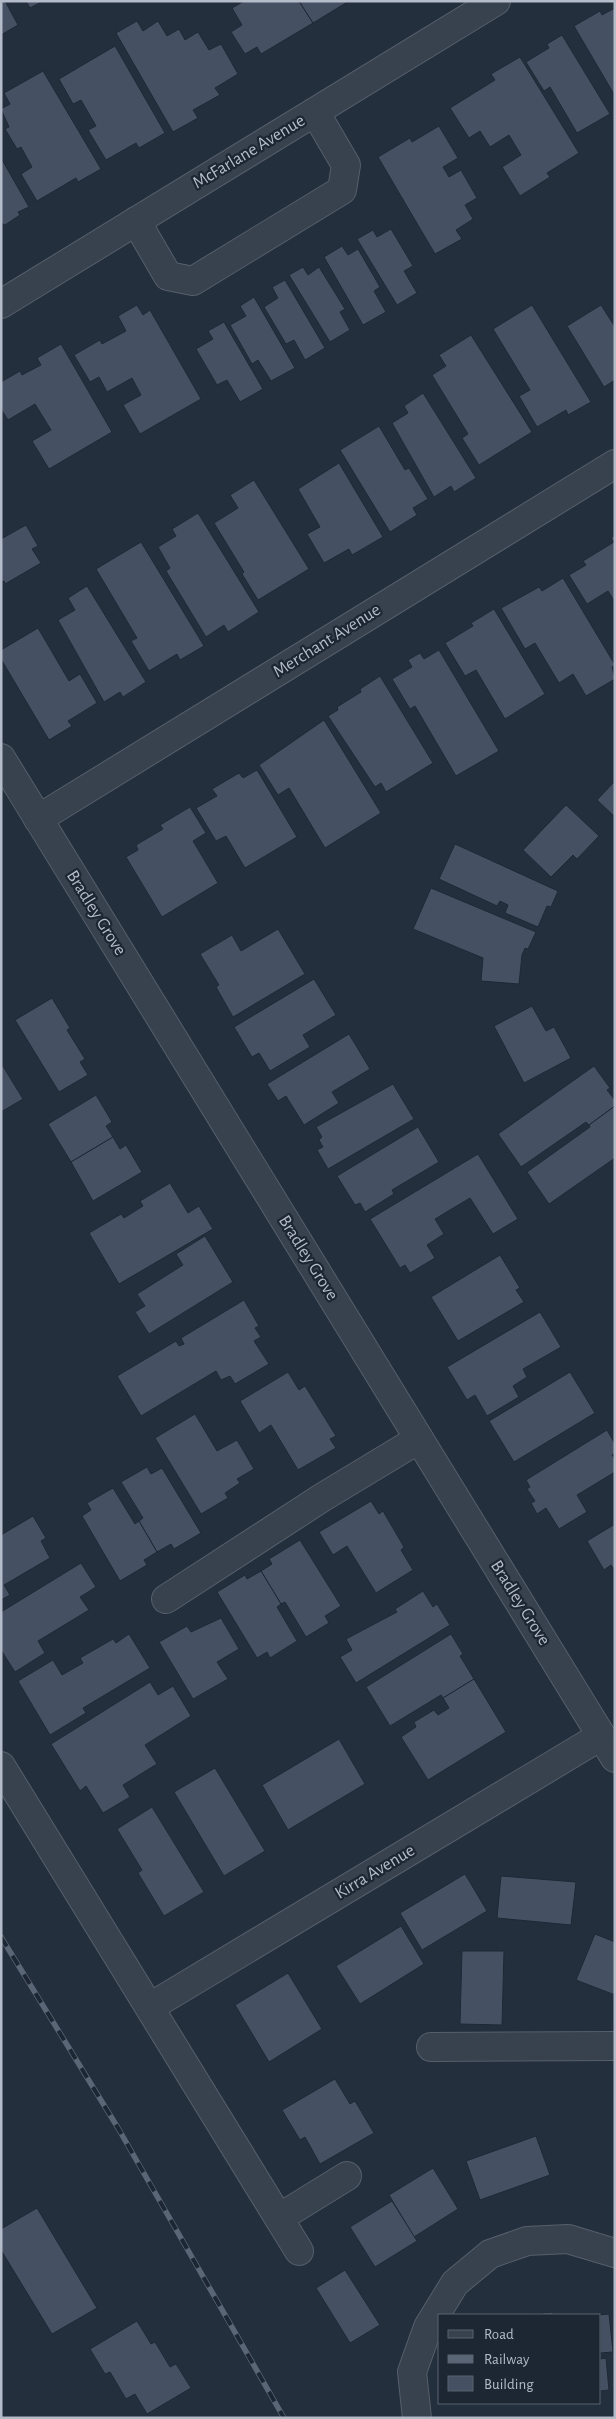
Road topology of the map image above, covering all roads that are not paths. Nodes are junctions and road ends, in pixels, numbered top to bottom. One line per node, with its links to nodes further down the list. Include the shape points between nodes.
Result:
1 (496, 1): 2 (street, McFarlane Avenue)
2 (315, 112): 3 (street, McFarlane Avenue); 3 (street, via 346,165 342,190 193,281 168,276)
3 (136, 222): 4 (street, McFarlane Avenue)
4 (1, 304)
5 (615, 464): 7 (street, Merchant Avenue)
6 (1, 758): 7 (street, Bradley Grove)
7 (38, 819): 8 (street, Bradley Grove)
8 (419, 1439): 9 (street); 10 (street, Bradley Grove)
9 (166, 1599)
10 (608, 1747): 12 (street, Kirra Avenue)
11 (1, 1766): 12 (street)
12 (150, 2007): 16 (street)
13 (615, 2046): 14 (street)
14 (431, 2047)
15 (347, 2176): 16 (street)
16 (279, 2218): 17 (street)
17 (299, 2251)
18 (615, 2253): 19 (street, via 568,2239 527,2241 490,2254 455,2283 428,2326 412,2372)
19 (417, 2418)

